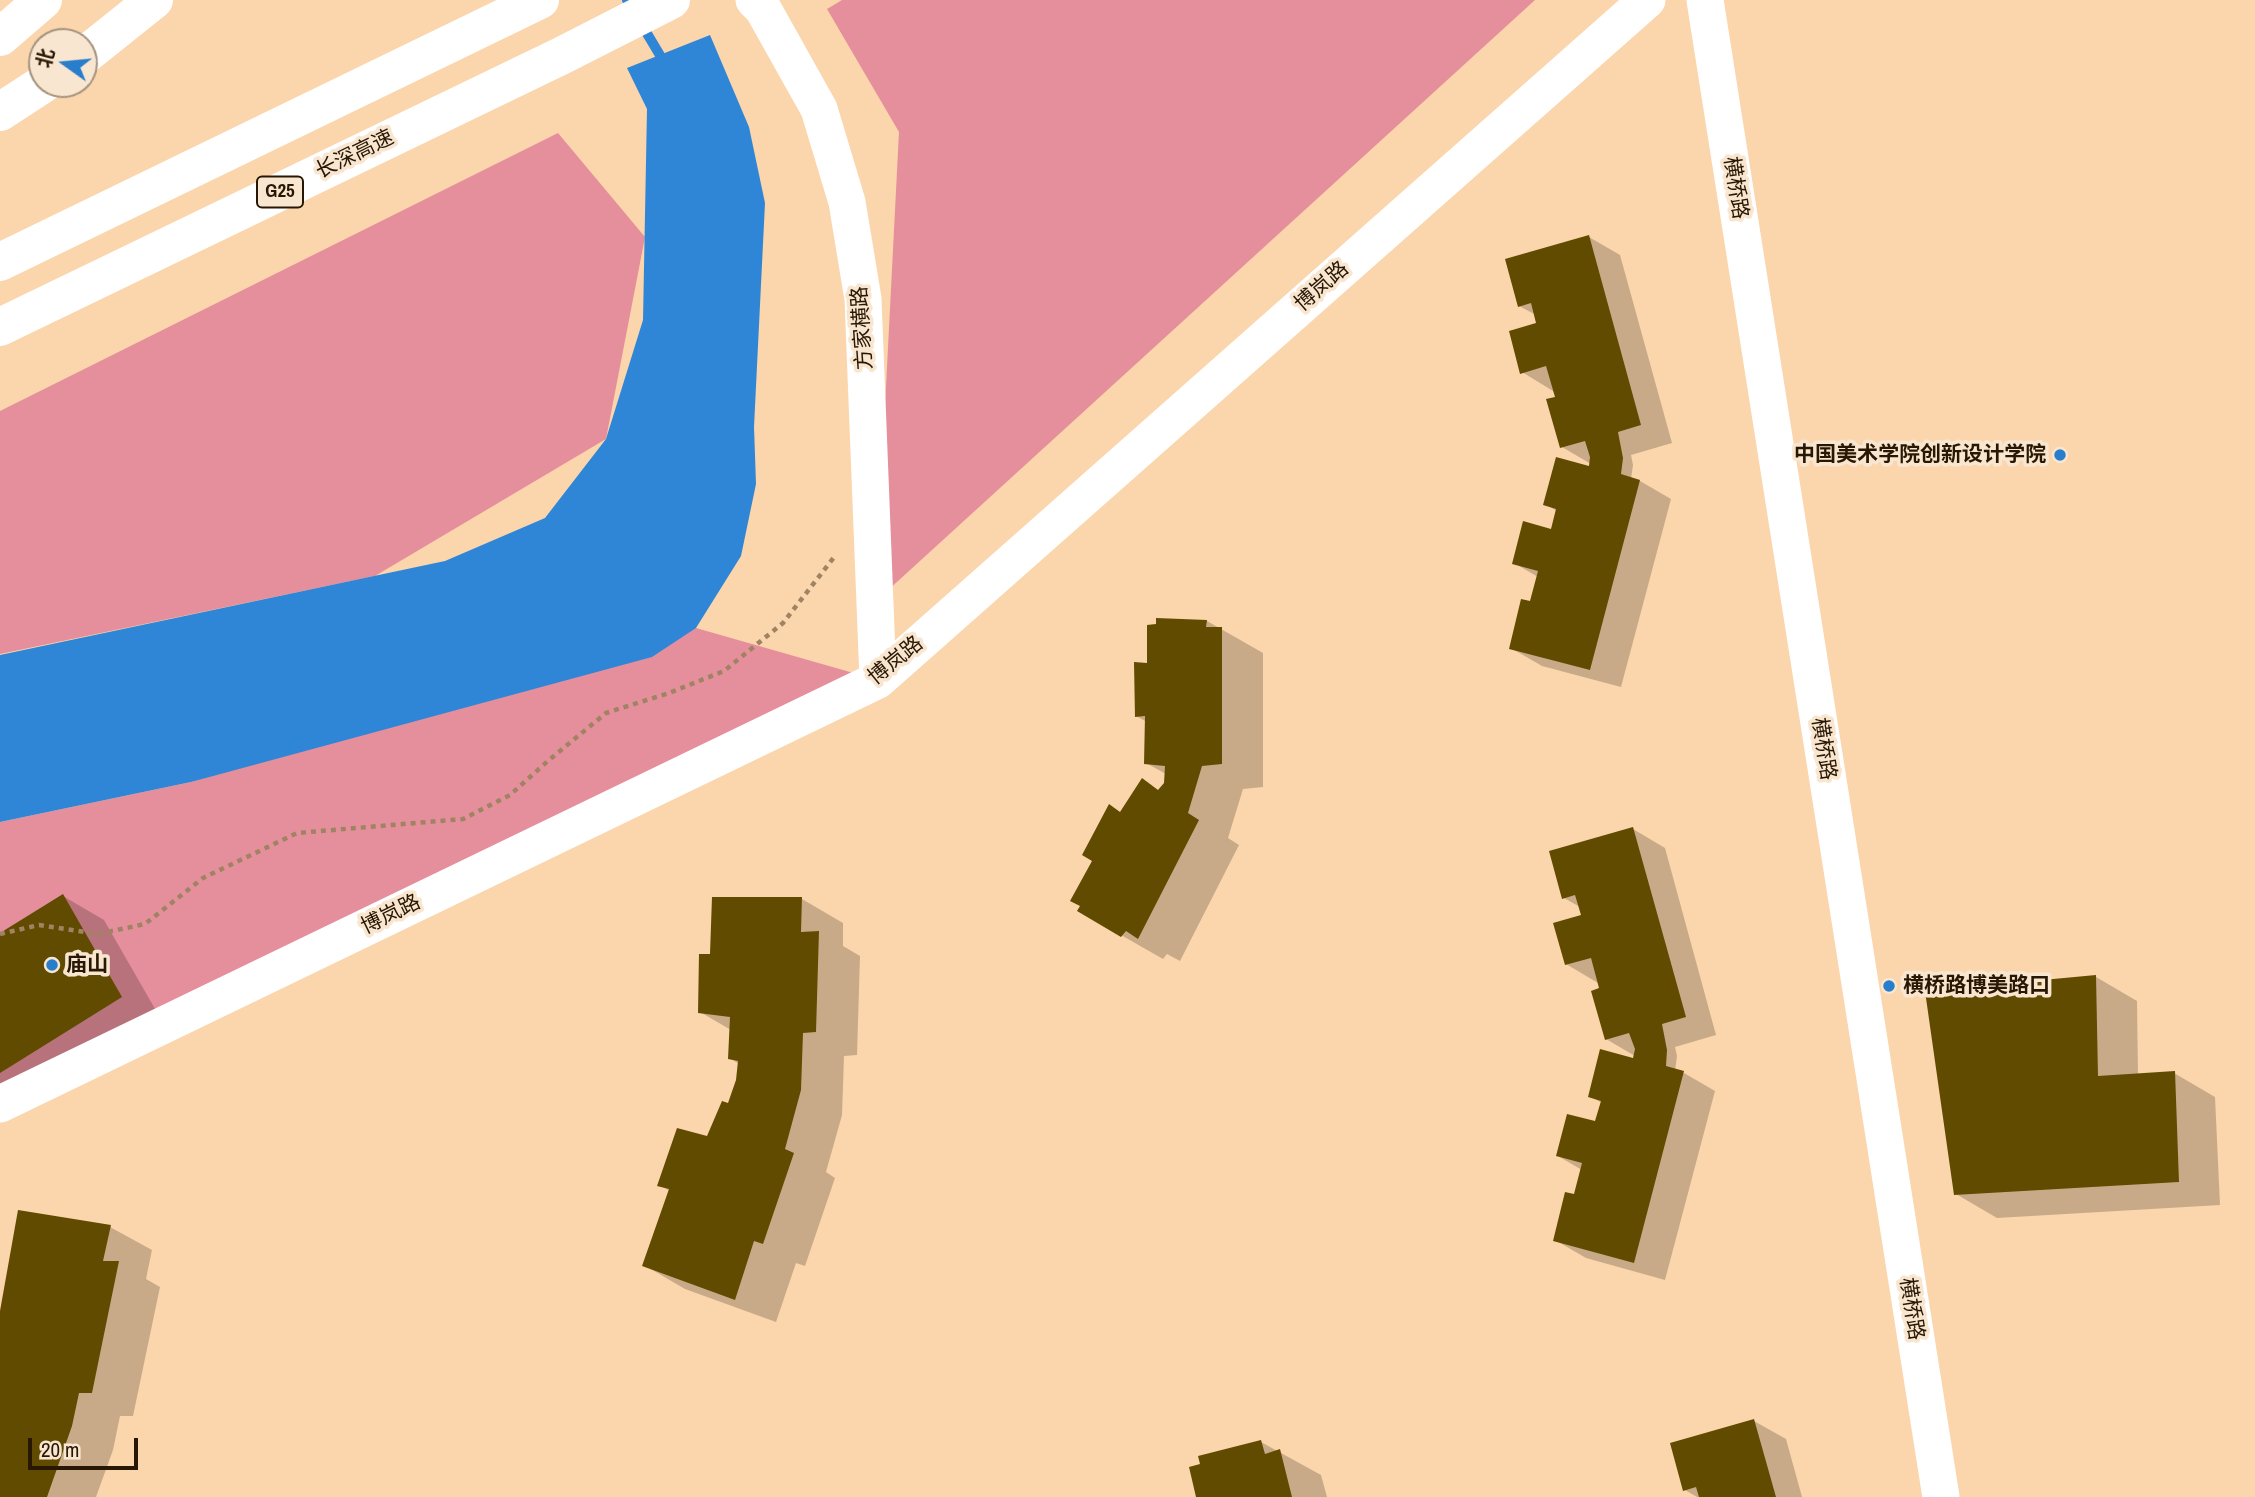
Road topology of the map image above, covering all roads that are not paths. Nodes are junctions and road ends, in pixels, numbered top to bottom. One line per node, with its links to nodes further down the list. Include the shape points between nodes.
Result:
1 (43, 0): 8 (main road)
2 (154, 0): 9 (main road)
3 (671, 0): 13 (main road, 长深高速 / G25)
4 (754, 0): 14 (street, 方家横路, via 819,108 847,202 863,299)
5 (1647, 0): 14 (street, 博岚路)
6 (1706, 0): 16 (street, 横桥路)
7 (529, 5): 12 (main road)
8 (0, 37)
9 (98, 46)
10 (28, 94): 11 (main road)
11 (0, 112)
12 (0, 262)
13 (0, 327)
14 (878, 680): 15 (street, 博岚路)
15 (0, 1104)
16 (1941, 1497)

